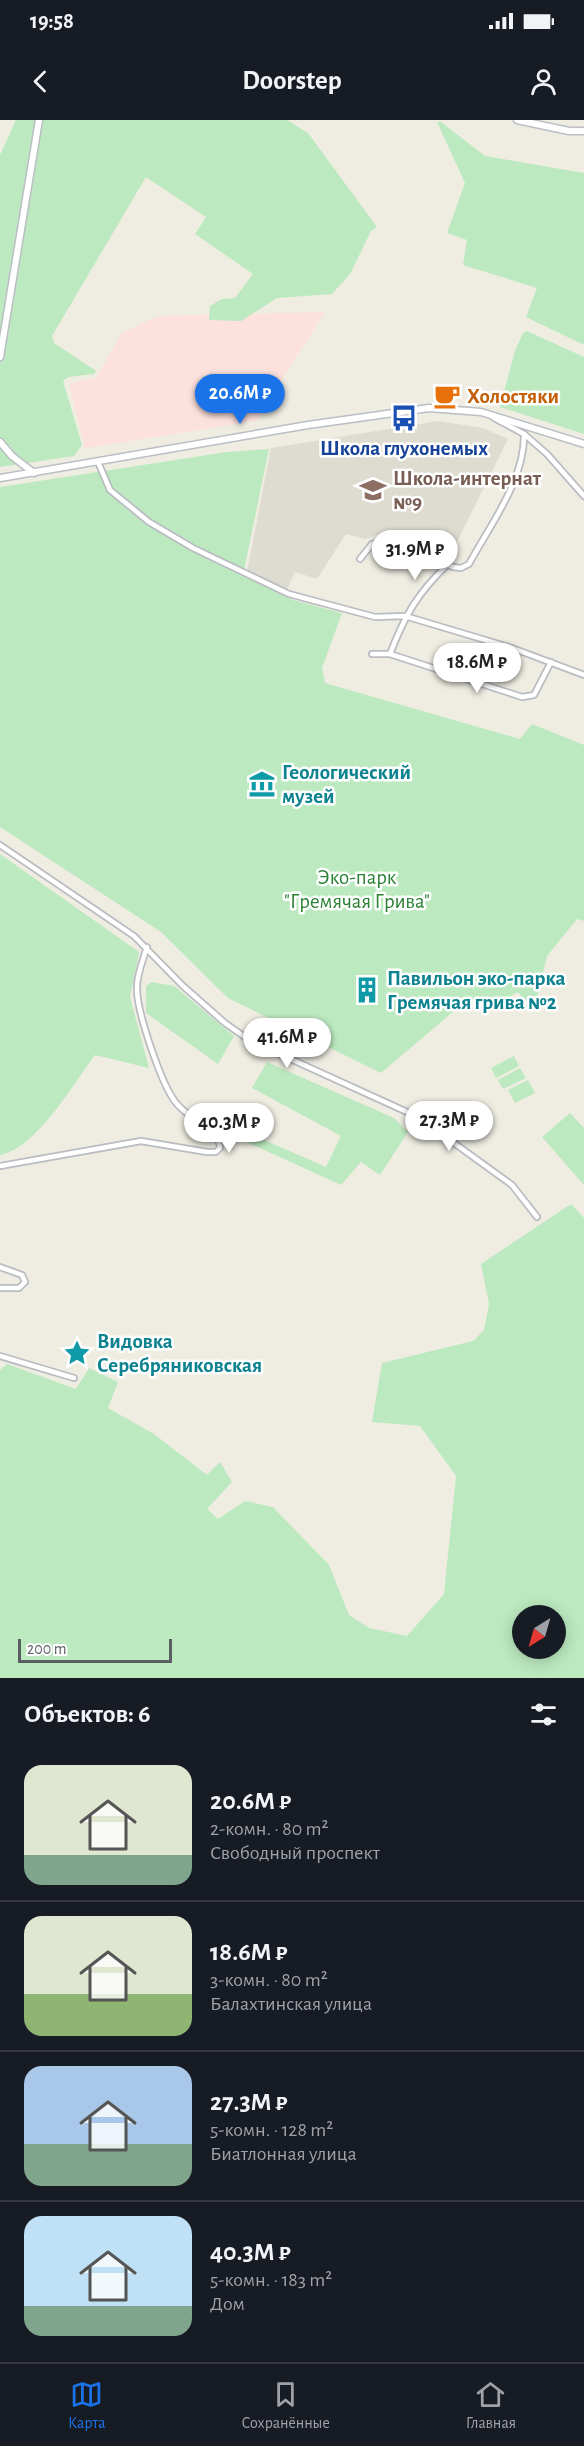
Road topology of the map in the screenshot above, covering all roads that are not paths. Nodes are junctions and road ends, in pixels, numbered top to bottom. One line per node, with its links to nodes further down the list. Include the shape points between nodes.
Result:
1 (39, 120): 4 (main road)
2 (518, 120): 3 (main road)
3 (584, 131)
4 (0, 357)
5 (481, 412): 6 (street); 8 (main road); 9 (main road, via 429,408)
6 (524, 434): 12 (street); 14 (street, via 514,480 469,564 461,568)
7 (0, 442): 10 (main road)
8 (584, 444)
9 (98, 462): 10 (main road); 15 (street, via 110,490 149,522 193,548 290,594 375,617)
10 (34, 473): 11 (main road)
11 (0, 478)
12 (584, 496)
13 (360, 559): 14 (street, via 372,544 386,540)
14 (447, 565): 15 (street, via 422,590)
15 (405, 616): 17 (street); 18 (street)
16 (372, 654): 17 (street)
17 (390, 654): 18 (street, via 522,697 534,695)
18 (551, 662): 19 (street)
19 (584, 675)
20 (0, 845): 21 (street)
21 (147, 947): 22 (street, via 136,986 138,1004 163,1081 185,1113 215,1133 220,1148 207,1152 141,1141); 23 (street, via 183,986 241,1034 418,1116 512,1185)
22 (0, 1166)
23 (537, 1217)
24 (0, 1267): 25 (street, via 22,1275 25,1282 19,1288)
25 (0, 1288)
26 (0, 1356): 27 (street)
27 (74, 1378)

